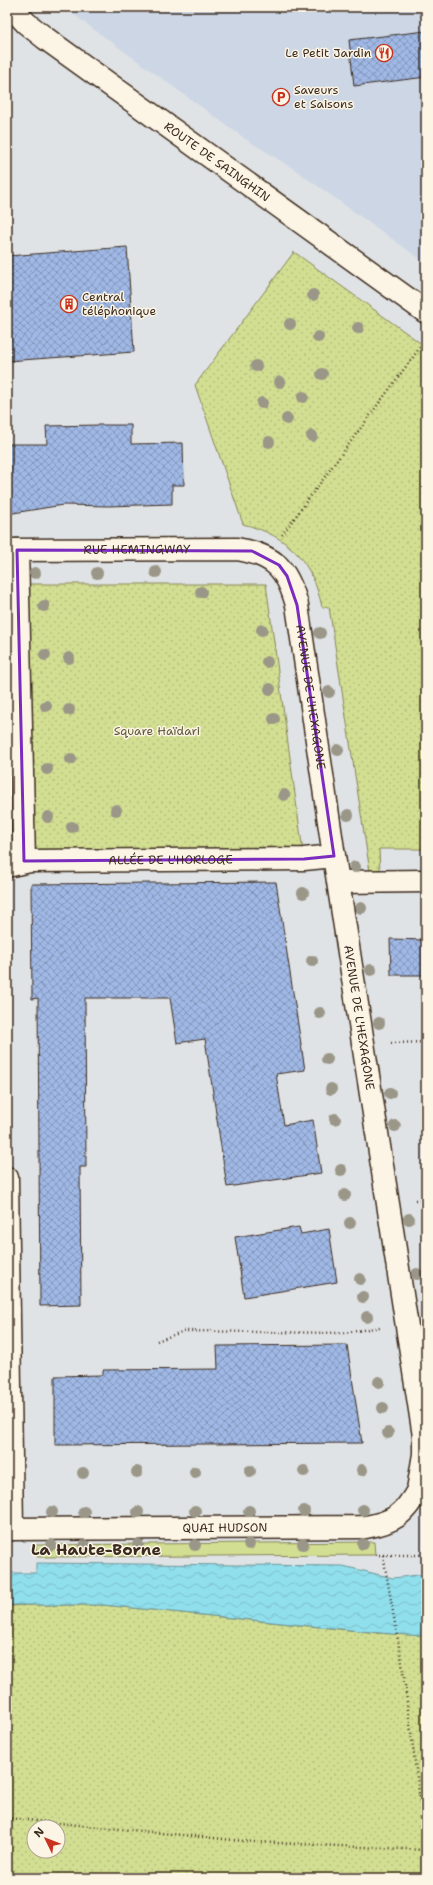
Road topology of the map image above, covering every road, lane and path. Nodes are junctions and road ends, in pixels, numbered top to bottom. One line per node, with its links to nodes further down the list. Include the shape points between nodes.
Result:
1 (11, 7): 2 (street, ROUTE DE SAINGHIN, via 45,38)
2 (426, 312)
3 (424, 342): 5 (path)
4 (12, 550): 5 (street, RUE HEMINGWAY, via 237,549); 7 (street)
5 (266, 556): 6 (street, AVENUE DE L'HEXAGONE, via 279,565 287,576 297,605)
6 (334, 856): 7 (street, ALLÉE DE L'HORLOGE, via 304,859); 9 (street, AVENUE DE L'HEXAGONE)
7 (15, 863)
8 (426, 881): 9 (street)
9 (339, 882): 11 (street, AVENUE DE L'HEXAGONE)
10 (426, 1042): 11 (path)
11 (363, 1043): 13 (street, AVENUE DE L'HEXAGONE)
12 (7, 1178): 16 (street)
13 (405, 1322): 14 (path, via 345,1334 184,1331); 15 (street, AVENUE DE L'HEXAGONE, via 424,1436)
14 (156, 1341)
15 (422, 1490): 16 (street, QUAI HUDSON, via 398,1516 385,1524 366,1527)
16 (10, 1529)
17 (383, 1555): 19 (path, via 402,1663)
18 (7, 1818): 20 (path, via 254,1842)
19 (426, 1846)
20 (426, 1850)

